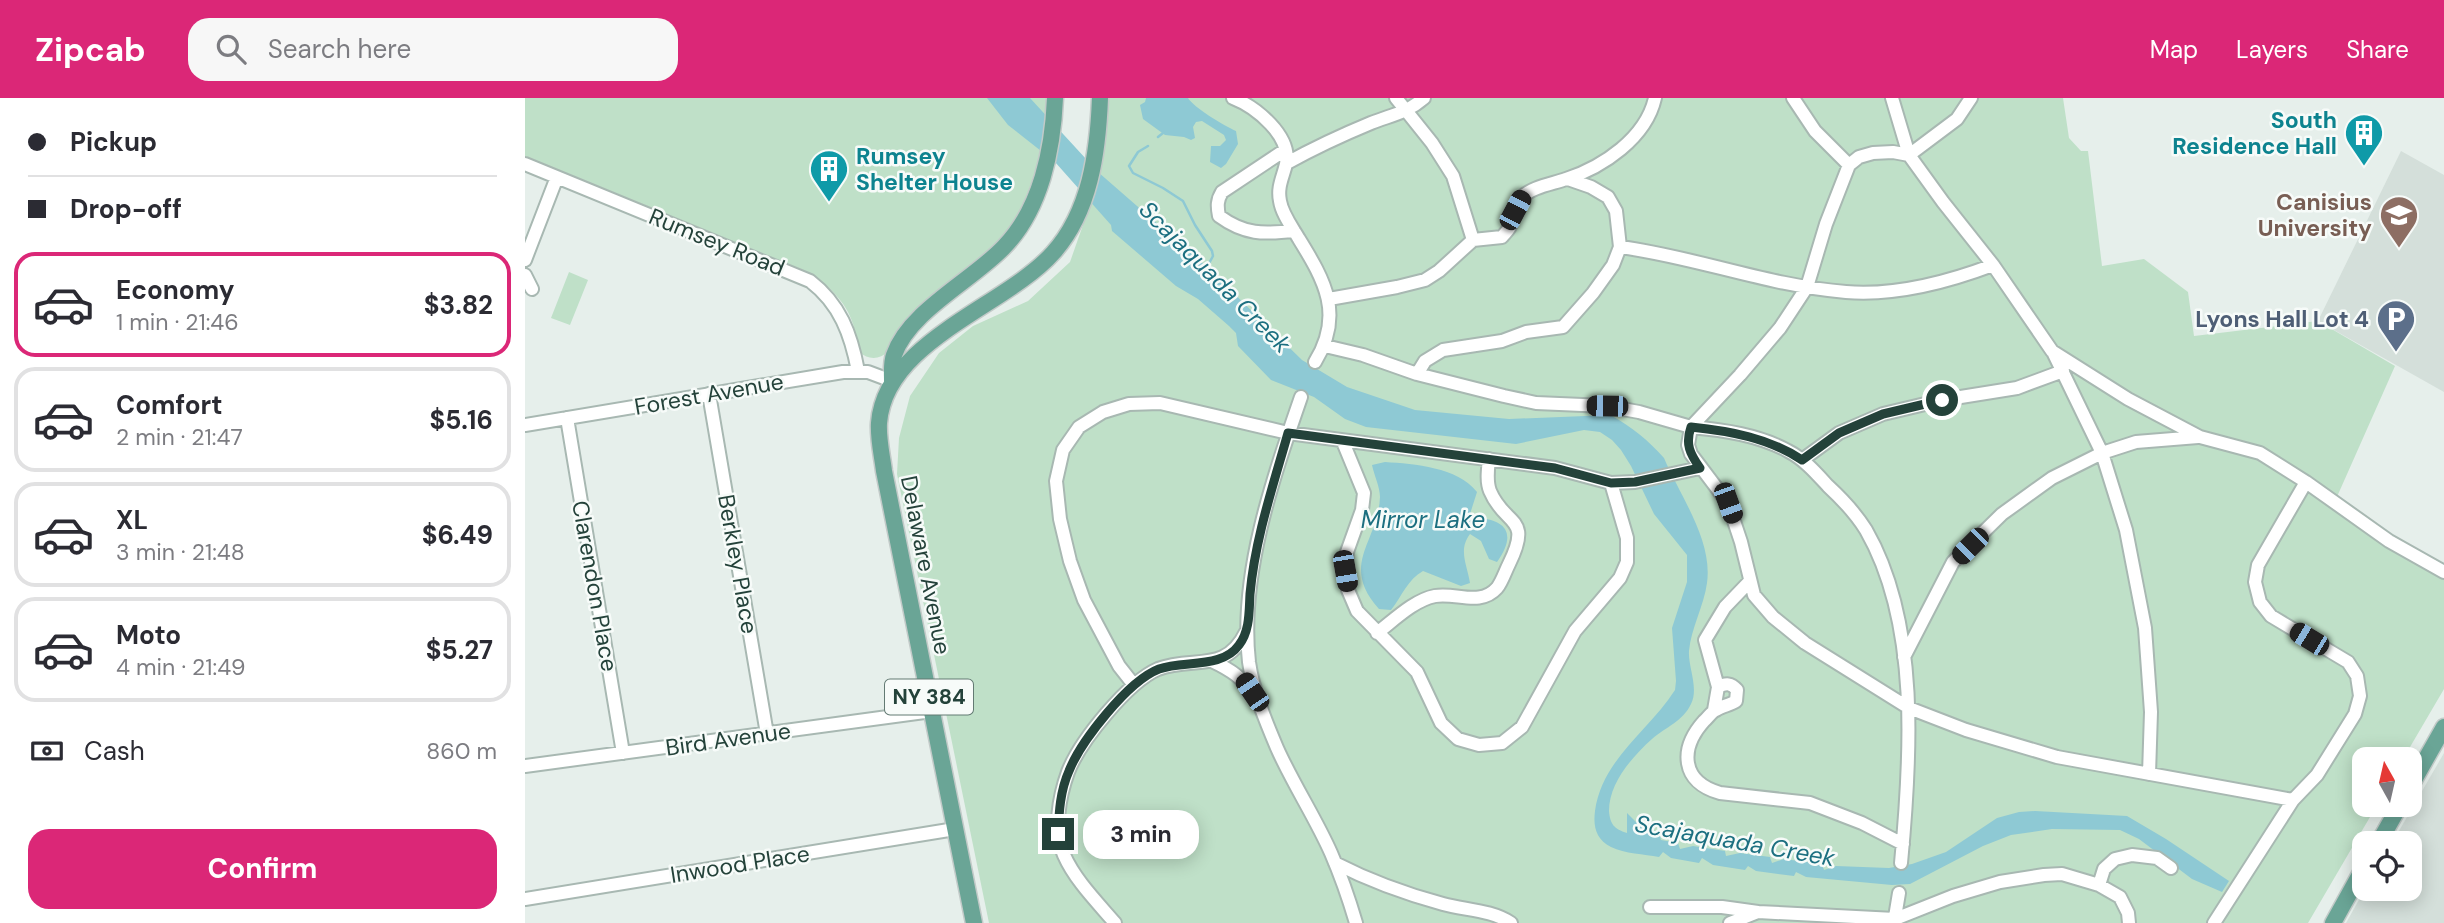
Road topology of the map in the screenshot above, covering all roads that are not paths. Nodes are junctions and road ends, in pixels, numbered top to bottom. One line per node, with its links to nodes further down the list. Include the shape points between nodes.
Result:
1 (1100, 98): 32 (main road, Delaware Avenue / NY 384, via 1082,210 1066,236 1041,265 939,335)
2 (1233, 98): 12 (street, via 1248,104 1273,127 1285,145)
3 (1396, 98): 10 (street)
4 (1424, 98): 10 (street)
5 (1655, 98): 16 (street, via 1634,137 1610,158)
6 (1793, 98): 14 (street, via 1815,131)
7 (1892, 98): 11 (street)
8 (1971, 98): 11 (street, via 1957,119)
9 (1055, 103): 32 (main road, Delaware Avenue / NY 384, via 1045,169 1029,210 1005,247 924,314 903,339 893,357)
10 (1407, 111): 12 (street); 18 (street, via 1453,176)
11 (1909, 155): 14 (street, via 1873,153); 21 (street)
12 (1286, 157): 17 (street, via 1280,201); 17 (street, via 1222,192 1217,208 1219,216 1234,227 1261,234)
13 (525, 164): 15 (street, Rumsey Road)
14 (1849, 165): 23 (street)
15 (557, 177): 20 (street); 29 (street, Rumsey Road, via 810,281 842,315)
16 (1568, 179): 18 (street, via 1521,197 1502,237); 19 (street, via 1608,197 1616,211)
17 (1294, 231): 25 (street, via 1317,268)
18 (1473, 240): 25 (street, via 1425,280)
19 (1620, 247): 23 (street); 31 (street, via 1613,265 1563,327 1443,350 1425,361)
20 (525, 260)
21 (1993, 265): 23 (street, via 1957,279 1905,289 1849,293); 27 (street)
22 (525, 275): 24 (street)
23 (1807, 287): 37 (street, via 1780,328)
24 (531, 289)
25 (1329, 299): 26 (street, via 1331,317)
26 (1325, 346): 28 (street); 31 (street)
27 (2052, 351): 30 (street); 39 (street, via 2128,400)
28 (1315, 362)
29 (858, 371): 32 (street, Forest Avenue); 33 (street, Forest Avenue)
30 (2063, 371): 41 (street); 43 (street, via 2017,388 1883,414 1839,433)
31 (1417, 374): 37 (street, via 1536,403 1607,406)
32 (892, 382): 58 (main road, Delaware Avenue / NY 384, via 881,412 879,442)
33 (709, 394): 35 (street, Forest Avenue); 60 (street, Berkley Place)
34 (1301, 397): 38 (street)
35 (567, 418): 36 (street, Forest Avenue); 61 (street, Clarendon Place)
36 (525, 425)
37 (1691, 427): 43 (street, via 1755,438); 44 (street, via 1688,445)
38 (1288, 433): 40 (street); 49 (street, via 1253,563); 53 (street, via 1160,404 1129,404 1103,412 1079,427 1063,450 1056,481 1070,561 1084,600)
39 (2200, 437): 41 (street, via 2136,442); 45 (street, via 2260,453)
40 (1343, 442): 42 (street); 50 (street, via 1364,493 1347,552 1346,581 1357,611)
41 (2102, 453): 51 (street, via 2052,478 2002,514 1954,562); 64 (street, via 2126,530 2145,628 2151,712)
42 (1489, 459): 46 (street, via 1555,468); 50 (street, via 1489,489 1519,528 1517,548 1497,587 1478,598 1433,596)
43 (1802, 460): 51 (street, via 1865,529 1886,574)
44 (1700, 468): 46 (street); 48 (street, via 1728,503)
45 (2306, 482): 47 (street, via 2389,541); 65 (street, via 2258,565 2255,582 2260,601 2271,616 2348,662 2357,676 2360,696 2355,715 2317,775)
46 (1611, 483): 50 (street, via 1627,538 1627,562 1620,578 1575,631 1522,727 1502,743 1479,746 1458,739 1441,723 1417,672)
47 (2444, 572)
48 (1750, 581): 54 (street, via 1725,607 1705,640); 56 (street, via 1754,595 1767,610 1805,643)
49 (1247, 629): 52 (street, via 1239,647); 55 (street, via 1250,665)
50 (1377, 633)
51 (1904, 657): 56 (street)
52 (1212, 662): 53 (street, via 1158,669); 55 (street, via 1244,679)
53 (1134, 685): 80 (street, via 1088,739 1069,771 1060,804 1058,834 1064,856)
54 (1718, 687): 57 (street); 57 (street, via 1733,686 1737,700)
55 (1261, 705): 68 (street, via 1277,748)
56 (1909, 708): 64 (street, via 2057,757); 67 (street)
57 (1714, 710): 67 (street, via 1695,732 1688,756 1694,779 1706,789 1810,803)
58 (932, 711): 60 (street, Bird Avenue); 66 (main road, Delaware Avenue / NY 384)
59 (2444, 727): 63 (main road)
60 (767, 734): 61 (street, Bird Avenue)
61 (623, 753): 62 (street, Bird Avenue)
62 (525, 766)
63 (2422, 766)
64 (2149, 775): 65 (street)
65 (2293, 800): 77 (street)
66 (955, 829): 74 (street, Inwood Place); 79 (main road, Delaware Avenue / NY 384)
67 (1903, 844): 69 (street)
68 (1335, 863): 81 (street); 82 (street, via 1396,890)
69 (1901, 863)
70 (2171, 868): 71 (street, via 2157,858 2132,855 2115,859)
71 (2099, 885): 78 (street, via 2062,874 2000,882); 84 (street, via 2120,897)
72 (2352, 889): 85 (main road)
73 (1899, 893): 78 (street)
74 (525, 899)
75 (1650, 907): 76 (street, via 1711,906)
76 (1758, 912): 78 (street); 83 (street)
77 (2217, 918)
78 (1895, 921)
79 (974, 923)
80 (1115, 923)
81 (1356, 923)
82 (1511, 923)
83 (1730, 923)
84 (2129, 923)
85 (2333, 923)

